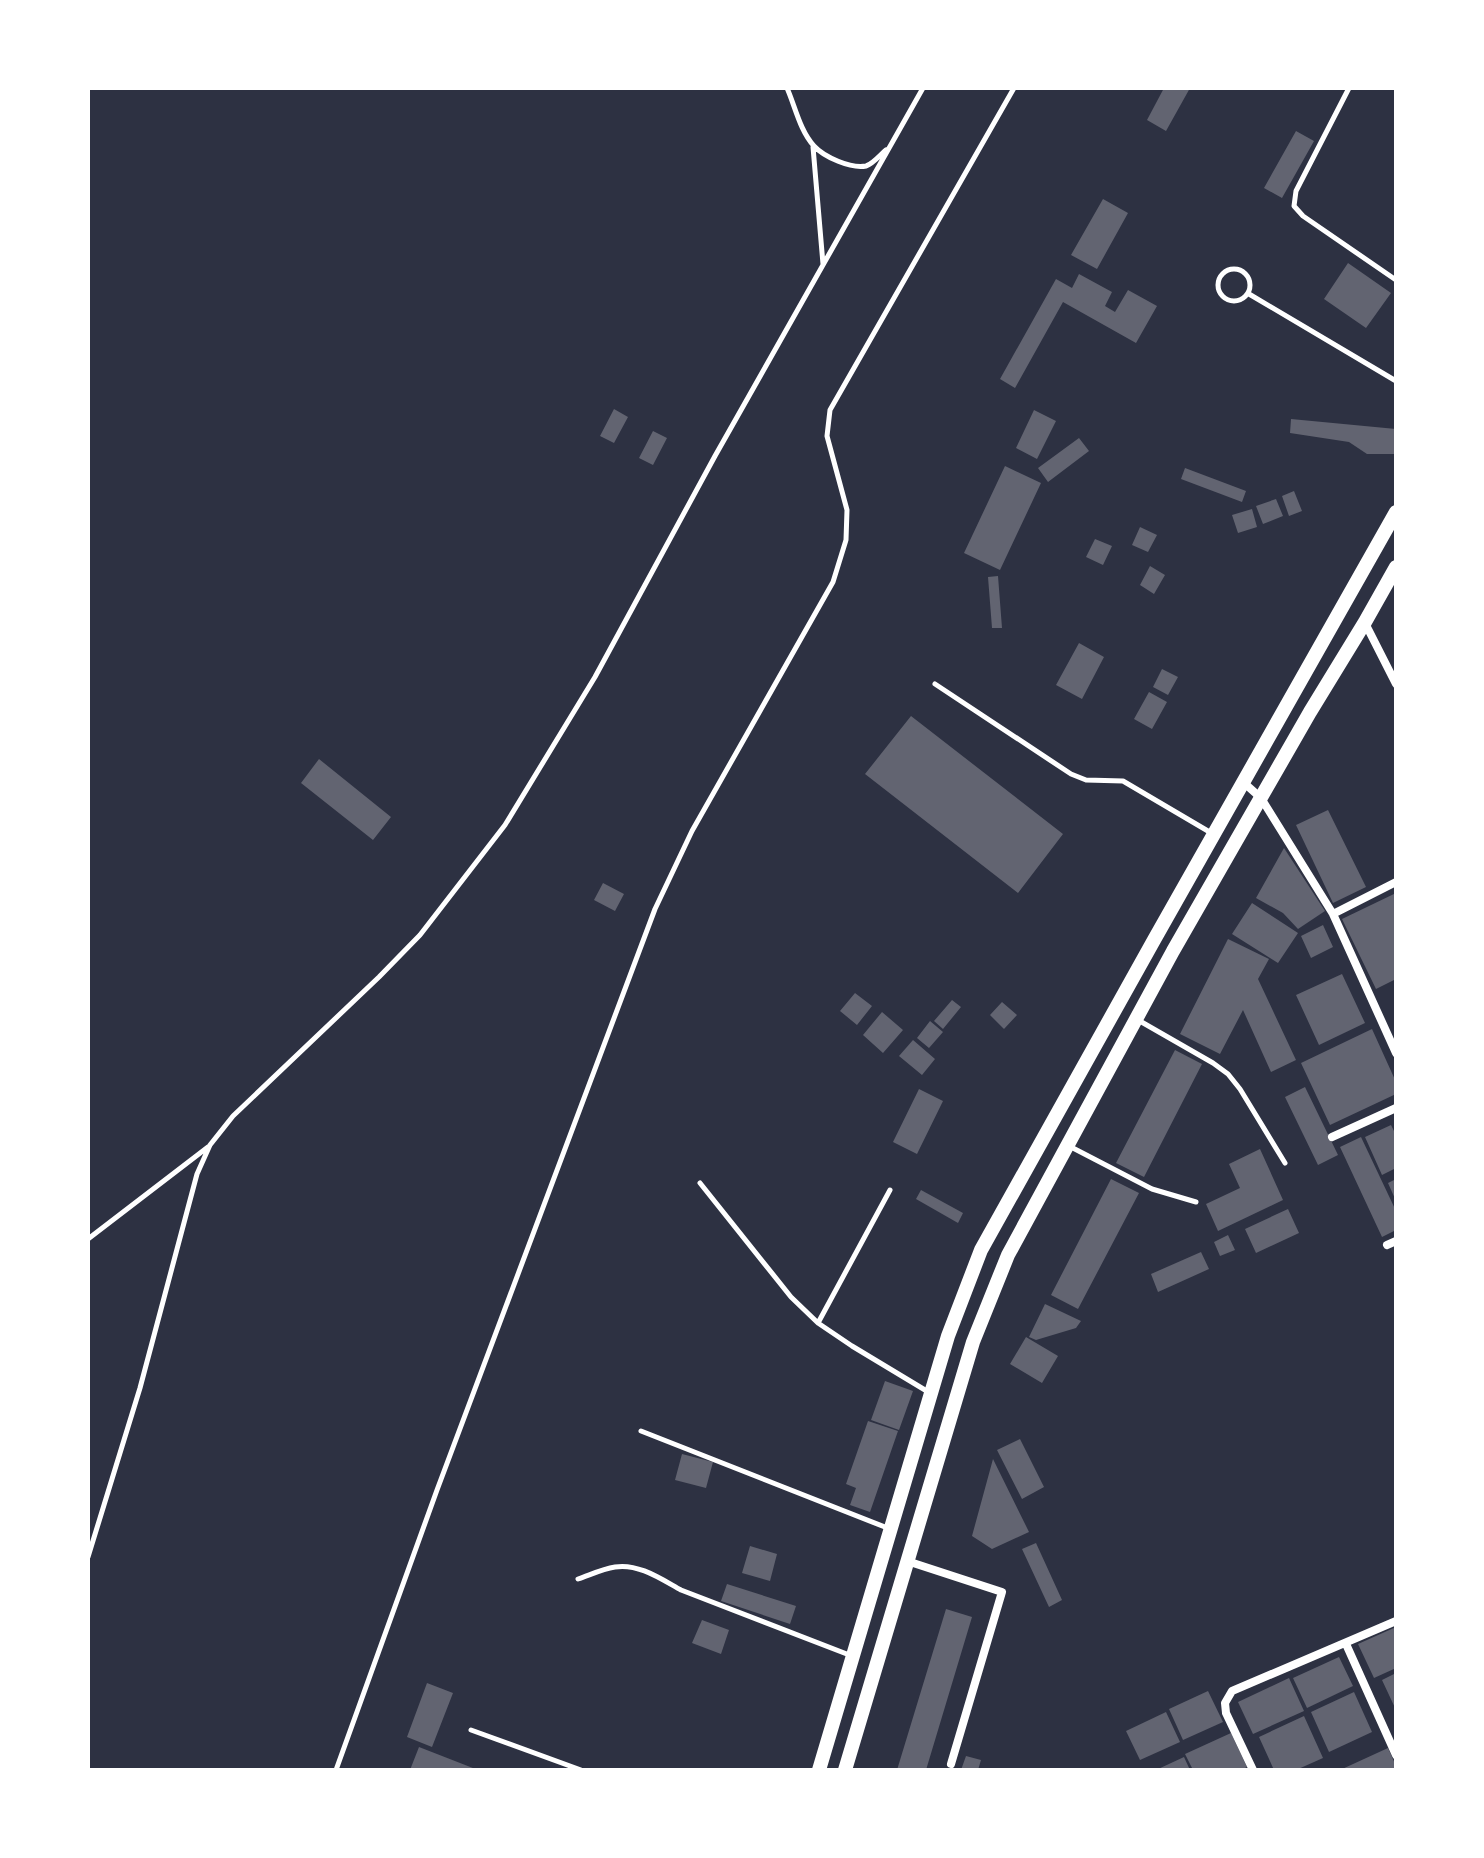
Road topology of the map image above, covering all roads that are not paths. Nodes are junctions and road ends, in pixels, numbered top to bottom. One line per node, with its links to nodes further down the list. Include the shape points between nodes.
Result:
1 (787, 88): 6 (lane)
2 (923, 88): 5 (lane)
3 (1014, 88): 46 (lane, via 830,410 827,436 847,510 846,540 833,582 692,831 655,909)
4 (1349, 88): 8 (lane, via 1296,191 1294,206)
5 (890, 145): 6 (lane, via 865,166 842,164); 7 (lane)
6 (813, 146): 7 (lane)
7 (823, 264): 25 (lane, via 595,677 505,825 420,935 233,1116)
8 (1396, 280)
9 (1249, 294): 9 (lane, via 1226,300 1218,290 1220,277 1230,269 1242,271 1250,281); 10 (lane)
10 (1396, 381)
11 (1396, 512): 16 (main road)
12 (1396, 567): 13 (main road)
13 (1365, 622): 15 (street); 17 (main road)
14 (935, 684): 18 (lane, via 1071,774 1123,781)
15 (1396, 684)
16 (1243, 782): 17 (street); 18 (main road)
17 (1261, 798): 20 (street); 21 (main road)
18 (1214, 834): 33 (main road, via 981,1250)
19 (1396, 882): 20 (street)
20 (1333, 914): 22 (street)
21 (1138, 1019): 26 (main road); 27 (lane, via 1228,1074)
22 (1396, 1053)
23 (1396, 1108): 24 (street)
24 (1332, 1137)
25 (210, 1145): 31 (lane); 36 (lane, via 197,1174)
26 (1068, 1145): 30 (lane, via 1152,1189); 37 (main road, via 1008,1255 973,1342)
27 (1285, 1163)
28 (700, 1183): 32 (lane)
29 (890, 1190): 32 (lane)
30 (1196, 1202)
31 (88, 1239)
32 (818, 1323): 33 (lane)
33 (931, 1393): 35 (main road)
34 (641, 1431): 35 (lane)
35 (891, 1530): 41 (main road)
36 (88, 1557)
37 (907, 1561): 44 (street, via 1002,1592); 49 (main road)
38 (578, 1579): 41 (lane, via 616,1566 636,1567 681,1590)
39 (1396, 1621): 40 (street)
40 (1346, 1644): 43 (street); 50 (street, via 1232,1691 1226,1713)
41 (853, 1656): 48 (main road)
42 (471, 1730): 45 (lane)
43 (1396, 1755)
44 (951, 1764)
45 (569, 1768): 47 (lane)
46 (336, 1770)
47 (581, 1770)
48 (819, 1770)
49 (845, 1770)
50 (1253, 1770)

